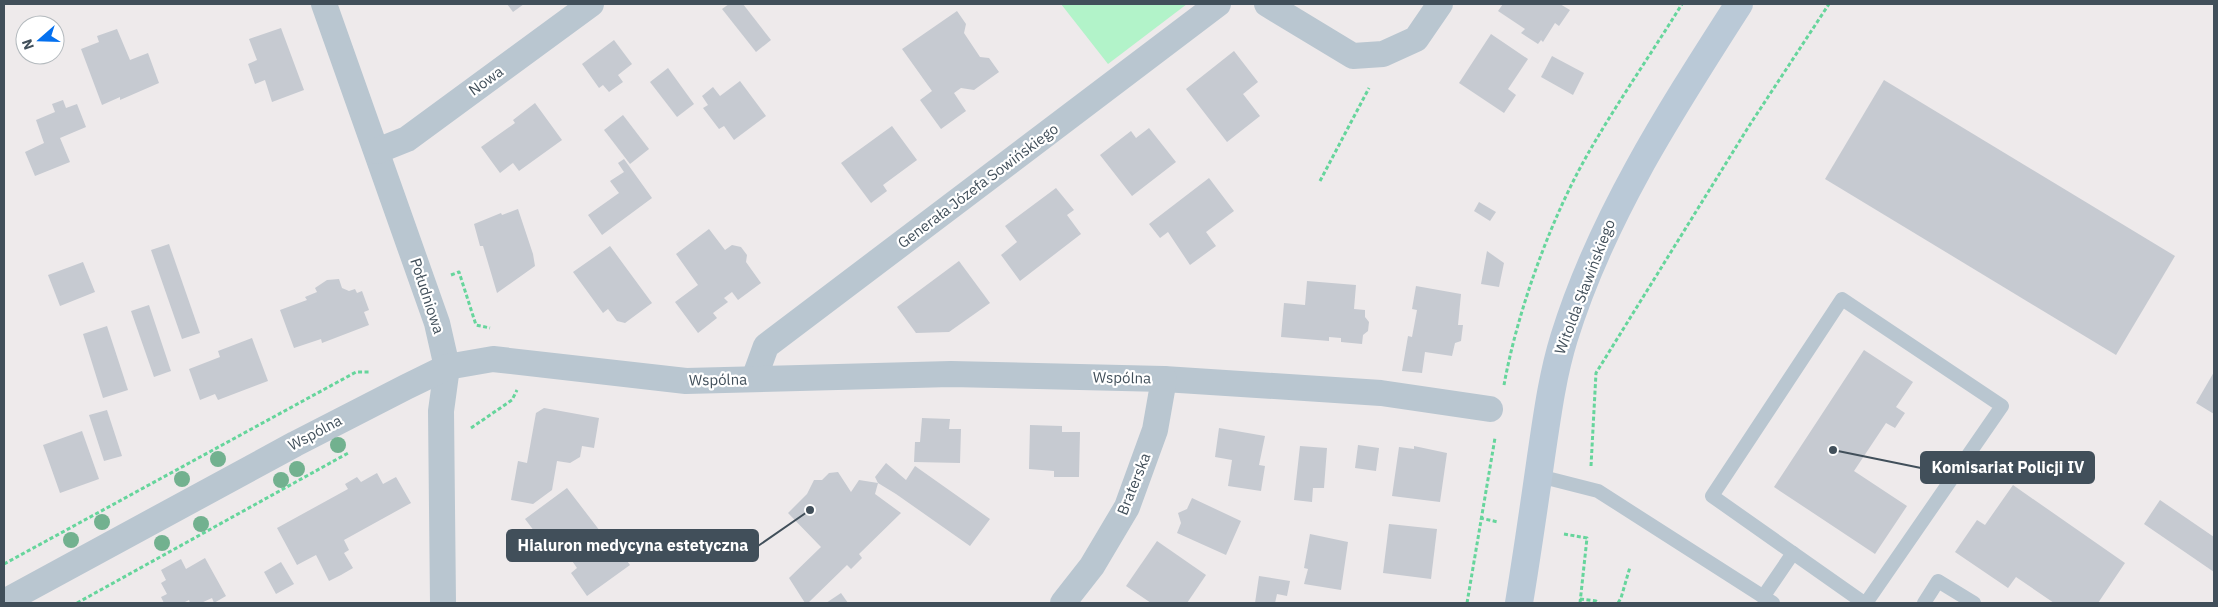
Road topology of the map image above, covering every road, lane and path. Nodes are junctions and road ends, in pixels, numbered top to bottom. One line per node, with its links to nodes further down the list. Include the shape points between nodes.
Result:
1 (324, 4): 9 (street, Południowa)
2 (592, 4): 9 (street, Nowa, via 407,139)
3 (1218, 4): 16 (street, Generała Józefa Sowińskiego, via 766,346)
4 (1267, 4): 5 (street, via 1353,56 1383,54 1416,39)
5 (1440, 4)
6 (1739, 4): 22 (main road, Witolda Sławińskiego, via 1645,154 1600,243 1564,338 1553,377)
7 (1829, 4): 21 (path, via 1596,373)
8 (1369, 88): 10 (path)
9 (376, 151): 13 (street, Południowa, via 437,323)
10 (1320, 181)
11 (445, 277): 12 (path, via 459,272 476,325)
12 (493, 329)
13 (447, 367): 16 (street, Wspólna, via 493,359 686,381); 31 (street, Wspólna, via 295,444); 33 (street, Południowa, via 441,411)
14 (374, 371): 27 (path, via 356,372)
15 (1164, 378): 16 (street, Wspólna, via 951,374); 18 (street, Wspólna, via 1381,393); 34 (street, Braterska, via 1155,430 1127,507 1092,566)
16 (754, 379)
17 (519, 387): 19 (path, via 512,400)
18 (1490, 409)
19 (466, 432)
20 (350, 451): 32 (path)
21 (1591, 469)
22 (1538, 476): 29 (lane, via 1598,491); 35 (main road, Witolda Sławińskiego)
23 (1480, 518): 24 (path)
24 (1498, 522)
25 (1564, 534): 30 (path, via 1587,538)
26 (1793, 553): 29 (lane); 38 (lane); 38 (lane, via 1712,496 1842,300 2002,406)
27 (4, 564)
28 (1630, 568): 37 (path)
29 (1768, 600)
30 (1580, 601): 36 (path)
31 (4, 602)
32 (77, 603)
33 (443, 603)
34 (1063, 603)
35 (1520, 603)
36 (1599, 603)
37 (1618, 603)
38 (1865, 603)
39 (1924, 603): 40 (lane, via 1938,581)
40 (1974, 603)

